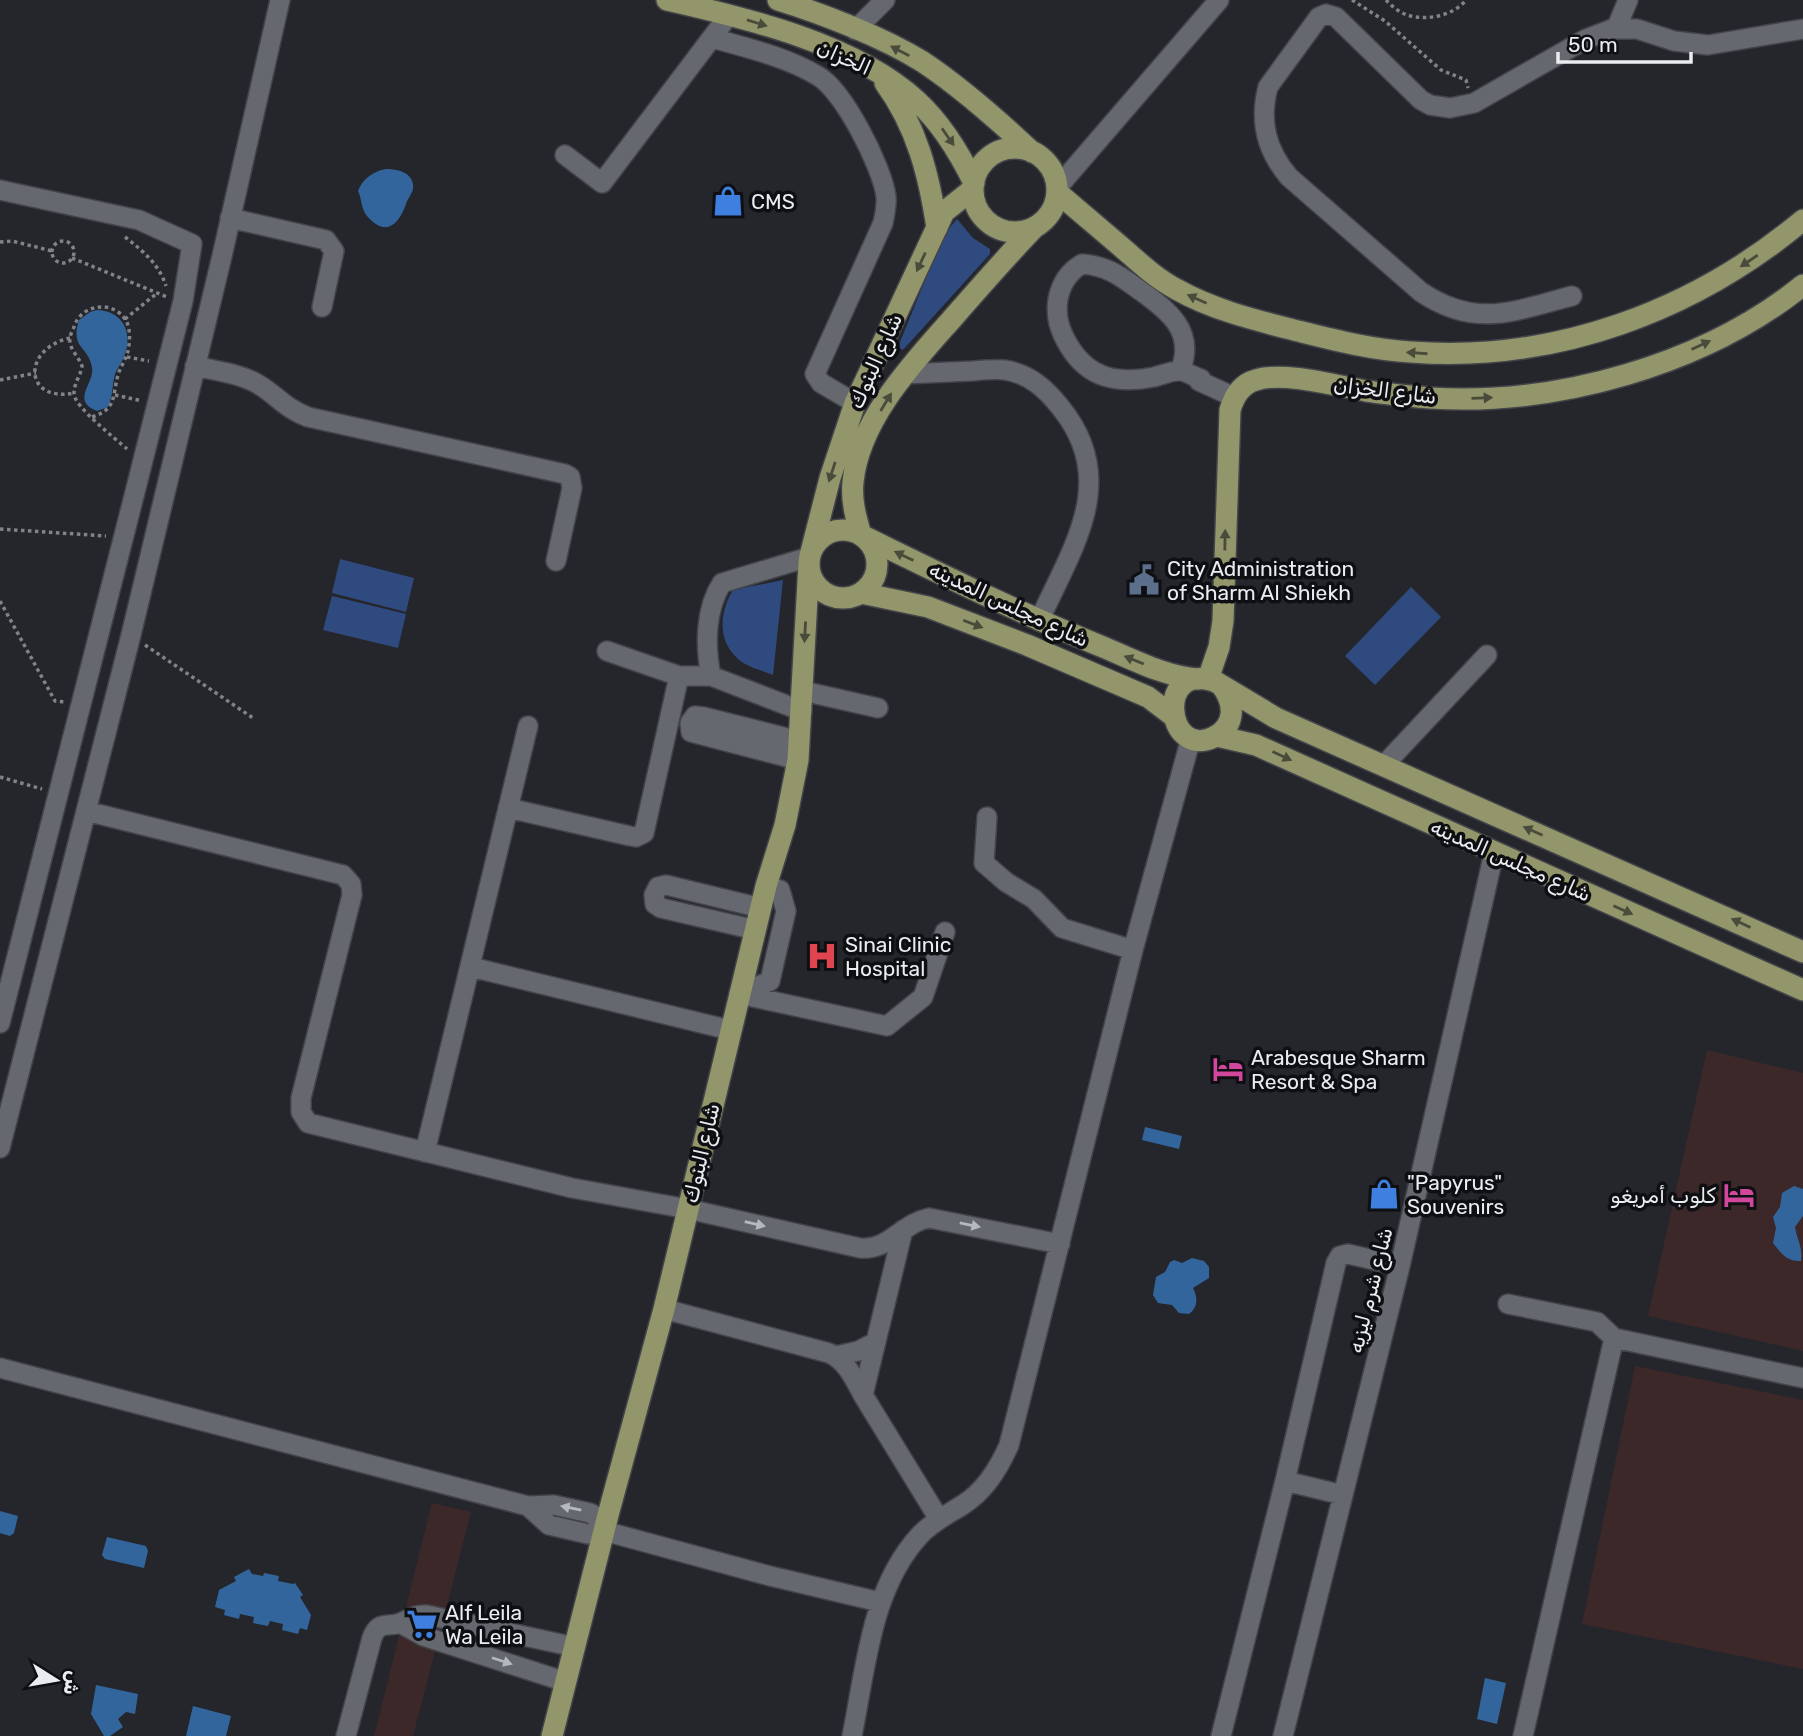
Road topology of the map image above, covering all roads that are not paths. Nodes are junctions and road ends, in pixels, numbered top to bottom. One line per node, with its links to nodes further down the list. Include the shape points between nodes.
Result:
1 (280, 0): 20 (street)
2 (667, 0): 7 (main road, الخزان)
3 (778, 0): 10 (main road, الخزان)
4 (885, 0): 10 (street)
5 (1219, 0): 19 (street)
6 (1628, 0): 8 (street)
7 (730, 15): 11 (street); 12 (main road, الخزان, one-way to 12)
8 (1616, 29): 9 (street, via 1637,29 1674,41 1708,45); 27 (street, via 1586,39 1474,103 1450,108 1420,100 1336,17 1326,14 1319,17 1268,87 1263,113 1272,154 1289,177 1432,299 1487,315)
9 (1803, 29)
10 (855, 30): 15 (main road, الخزان, one-way to 10, via 921,61)
11 (712, 38): 14 (street); 16 (street, via 602,183)
12 (838, 53): 13 (main road, الخزان); 14 (street)
13 (876, 70): 17 (main road, الخزان, one-way to 17, via 934,118 950,138); 23 (main road, via 902,109 922,153)
14 (821, 77): 33 (street, via 856,122 886,198 879,236 815,374 821,383)
15 (1032, 152): 17 (main road, via 1007,149 995,153 978,171); 19 (main road, via 1050,166)
16 (565, 155)
17 (974, 186): 22 (main road, via 980,213 988,223 1011,232); 23 (main road, شارع البنوك, via 944,212)
18 (0, 190): 24 (street, via 139,220)
19 (1057, 190): 21 (main road, شارع الخزان, one-way to 19, via 1720,280 1627,322 1533,347 1440,354 1348,343 1197,300 1145,268); 22 (main road, via 1051,212)
20 (230, 218): 25 (street); 28 (street, via 326,240 334,251)
21 (1803, 220)
22 (1035, 227): 31 (main road, شارع البنوك)
23 (937, 228): 33 (main road, شارع البنوك, one-way to 33)
24 (192, 244): 25 (street); 65 (street, via 183,301)
25 (222, 256): 29 (street)
26 (1803, 285): 32 (main road, شارع الخزان, one-way to 26, via 1245,386 1266,378 1432,398 1502,397 1573,388 1689,351 1777,305)
27 (1572, 296)
28 (322, 307)
29 (195, 366): 36 (street, via 255,383 289,410 308,417 565,474 572,488); 53 (street)
30 (1180, 371): 30 (street, via 1183,341 1170,312 1104,267 1082,264 1069,274 1059,295 1057,316 1061,332 1082,363 1106,378 1151,378); 32 (street)
31 (904, 374): 34 (main road, شارع البنوك, one-way to 31, via 852,496 856,466 878,415); 38 (street, via 1003,370 1024,375 1049,393 1084,443 1089,497 1082,525)
32 (1234, 397): 44 (main road, one-way to 32, via 1223,621 1227,453)
33 (855, 403): 35 (main road, شارع البنوك, one-way to 35)
34 (861, 535): 35 (main road, via 850,530 831,532 816,543); 37 (main road, via 874,550 877,569); 38 (main road, شارع مجلس المدينه, one-way to 34)
35 (810, 557): 37 (main road, via 815,583 822,591 841,598); 43 (street, via 722,583 713,596 706,650); 45 (main road, شارع البنوك, one-way to 45)
36 (556, 561)
37 (860, 593): 39 (main road, شارع مجلس المدينه, one-way to 39, via 928,607)
38 (1040, 621): 39 (main road); 44 (main road, شارع مجلس المدينه, one-way to 38, via 1152,668)
39 (1027, 645): 47 (main road, شارع مجلس المدينه, via 1148,697)
40 (607, 651): 42 (street)
41 (1487, 655): 51 (street)
42 (680, 676): 43 (street); 52 (street, via 645,833 630,836)
43 (711, 676): 45 (street)
44 (1210, 681): 47 (main road, via 1183,685 1171,708); 49 (main road, via 1229,695 1232,706 1226,728); 51 (main road, شارع مجلس المدينه, via 1276,718)
45 (802, 701): 46 (street); 56 (main road, شارع البنوك, via 798,758 785,825)
46 (878, 708)
47 (1173, 716): 50 (main road, via 1179,729)
48 (528, 726): 52 (street)
49 (1217, 736): 50 (main road); 55 (main road, شارع مجلس المدينه, one-way to 55, via 1262,747)
50 (1191, 738): 60 (street)
51 (1384, 765): 61 (main road, شارع مجلس المدينه, one-way to 51)
52 (508, 808): 62 (street)
53 (86, 811): 67 (street); 68 (street, via 343,876 351,884 301,1112 308,1122)
54 (987, 817): 60 (street, via 984,863 1034,899 1062,928)
55 (1494, 853): 63 (main road, شارع مجلس المدينه, one-way to 63); 72 (street, شارع شرم ليزيه)
56 (766, 886): 57 (main road, شارع البنوك); 64 (street, via 780,890 786,911 770,981)
57 (761, 908): 58 (main road, شارع البنوك); 58 (street, via 666,885 658,887 654,895 661,908)
58 (756, 930): 64 (main road, شارع البنوك)
59 (945, 932): 64 (street, via 923,996 887,1026)
60 (1133, 950): 71 (street)
61 (1803, 952)
62 (471, 967): 66 (street); 68 (street)
63 (1803, 990)
64 (739, 995): 66 (main road, شارع البنوك)
65 (0, 1023)
66 (730, 1030): 69 (main road, شارع البنوك)
67 (0, 1148)
68 (425, 1152): 69 (street, via 572,1188)
69 (688, 1209): 70 (street, one-way to 70, via 860,1248 877,1248); 74 (main road, شارع البنوك)
70 (903, 1230): 71 (street, one-way to 71, via 937,1218); 76 (street)
71 (1059, 1244): 83 (street, via 1009,1445 977,1493)
72 (1400, 1266): 81 (street, via 1348,1254 1336,1263); 82 (street, شارع شرم ليزيه)
73 (1508, 1304): 75 (street, via 1597,1322)
74 (664, 1309): 77 (street); 84 (main road, شارع البنوك)
75 (1614, 1338): 79 (street); 96 (street)
76 (876, 1342): 77 (street); 80 (street)
77 (836, 1356): 80 (street)
78 (0, 1368): 84 (street, via 528,1506 554,1505 593,1513)
79 (1803, 1378)
80 (863, 1395): 83 (street)
81 (1285, 1481): 82 (street); 94 (street)
82 (1343, 1495): 95 (street, شارع شرم ليزيه)
83 (939, 1519): 85 (street, via 900,1560)
84 (604, 1531): 85 (street); 88 (main road, شارع البنوك)
85 (880, 1602): 93 (street)
86 (400, 1623): 87 (street, via 427,1615); 89 (street, one-way to 89, via 422,1636); 91 (street, via 385,1624 374,1632)
87 (539, 1639): 88 (street); 89 (street)
88 (575, 1647): 90 (main road, شارع البنوك)
89 (531, 1671): 90 (street)
90 (566, 1682): 92 (main road, شارع البنوك)
91 (346, 1736)
92 (552, 1736)
93 (852, 1736)
94 (1221, 1736)
95 (1283, 1736)
96 (1523, 1736)

